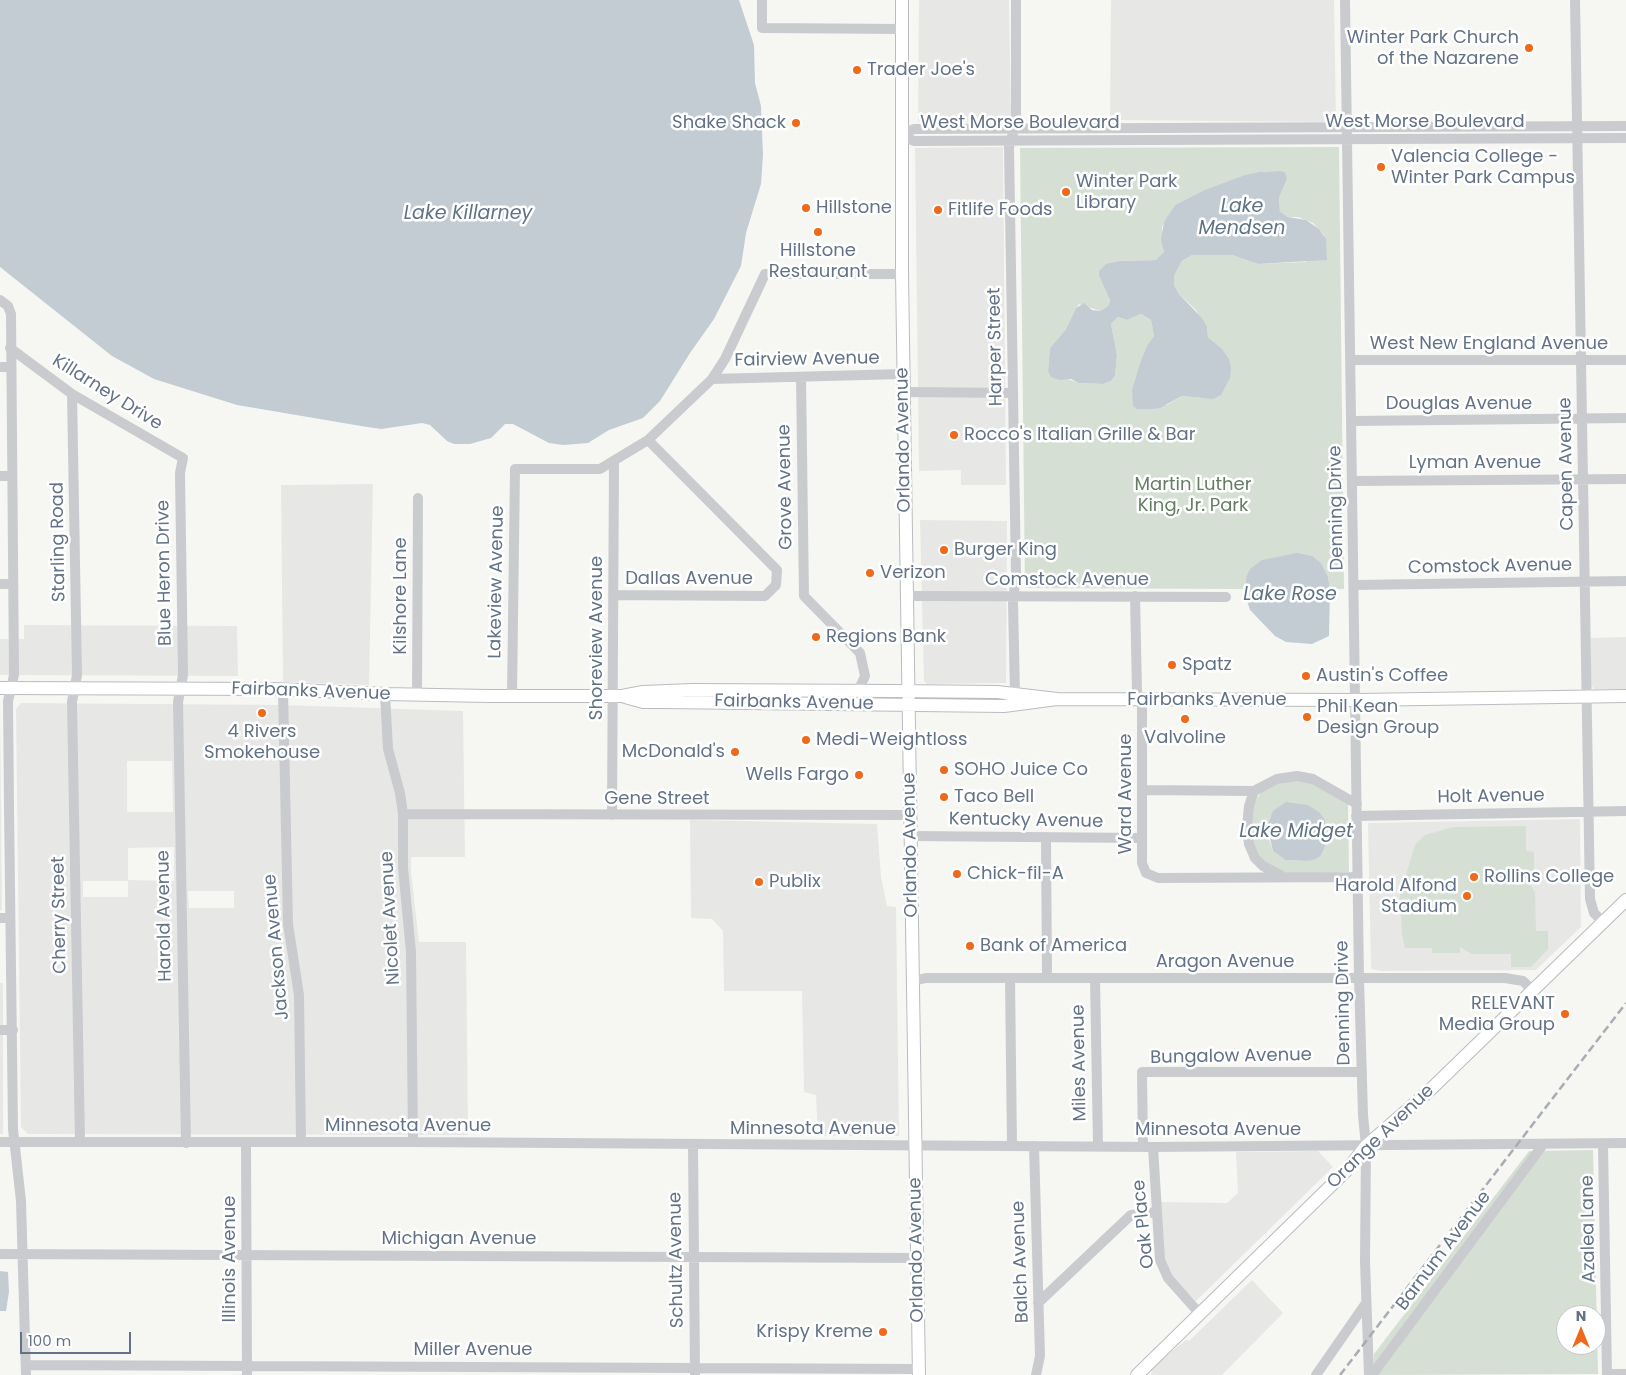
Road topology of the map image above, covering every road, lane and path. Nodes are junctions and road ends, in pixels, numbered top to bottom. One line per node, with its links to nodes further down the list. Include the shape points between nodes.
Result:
1 (762, 0): 6 (street, via 762,28)
2 (902, 0): 6 (main road, Orlando Avenue)
3 (1016, 0): 10 (street, Harper Street)
4 (1345, 0): 9 (street, Denning Drive)
5 (1575, 0): 7 (street, Capen Avenue)
6 (902, 29): 12 (main road, Orlando Avenue)
7 (1576, 126): 8 (street, West Morse Boulevard); 9 (street, West Morse Boulevard); 13 (street, Capen Avenue)
8 (1626, 126)
9 (1348, 127): 11 (street, West Morse Boulevard); 16 (street, Denning Drive)
10 (1014, 128): 11 (street, West Morse Boulevard); 12 (street, West Morse Boulevard, via 914,129); 17 (street, Harper Street)
11 (1205, 128): 15 (street)
12 (901, 135): 17 (street, West Morse Boulevard, via 914,141); 18 (main road, Orlando Avenue)
13 (1577, 138): 14 (street, West Morse Boulevard); 16 (street, West Morse Boulevard); 22 (street, Capen Avenue)
14 (1626, 138)
15 (1205, 139): 16 (street, West Morse Boulevard); 17 (street, West Morse Boulevard)
16 (1348, 139): 21 (street, Denning Drive)
17 (1011, 140): 29 (street, Harper Street)
18 (902, 274): 25 (main road, Orlando Avenue); 27 (street, via 764,274 725,359)
19 (0, 300): 20 (street, via 8,306 11,314)
20 (10, 348): 24 (street); 30 (street, Killarney Drive)
21 (1351, 360): 22 (street, West New England Avenue); 33 (street, Denning Drive)
22 (1581, 360): 23 (street, West New England Avenue); 32 (street, Capen Avenue)
23 (1626, 360)
24 (5, 367): 38 (street)
25 (904, 374): 26 (street, Fairview Avenue); 28 (main road, Orlando Avenue)
26 (801, 377): 27 (street, Fairview Avenue); 57 (street, Grove Avenue, via 804,596 860,653 864,676)
27 (712, 378): 34 (street)
28 (904, 392): 29 (street); 49 (main road, Orlando Avenue)
29 (1013, 393): 50 (street, Harper Street)
30 (72, 394): 35 (street, Killarney Drive); 54 (street, Starling Road)
31 (1626, 418): 32 (street, Douglas Avenue)
32 (1582, 419): 33 (street, Douglas Avenue); 39 (street, Capen Avenue)
33 (1352, 421): 41 (street, Denning Drive)
34 (648, 440): 36 (street); 48 (street, Dallas Avenue, via 777,570 776,585 765,596)
35 (183, 458): 55 (street, Blue Heron Drive, via 180,473)
36 (614, 462): 48 (street, Shoreview Avenue); 61 (street, Lakeview Avenue, via 600,469 515,469)
37 (0, 476): 38 (street)
38 (11, 476): 46 (street)
39 (1583, 479): 40 (street, Lyman Avenue); 41 (street, Lyman Avenue); 43 (street, Capen Avenue)
40 (1626, 479)
41 (1353, 481): 47 (street, Denning Drive)
42 (418, 498): 60 (street, Kilshore Lane)
43 (1585, 581): 44 (street, Comstock Avenue); 47 (street, Comstock Avenue); 64 (street, Capen Avenue)
44 (1626, 581)
45 (0, 584): 46 (street)
46 (12, 584): 53 (street, via 14,675)
47 (1355, 585): 68 (street, Denning Drive)
48 (613, 595): 62 (street, Shoreview Avenue)
49 (907, 596): 50 (street, Comstock Avenue); 65 (main road, Orlando Avenue)
50 (1015, 596): 51 (street, Comstock Avenue); 59 (street, Harper Street)
51 (1135, 596): 52 (street, Comstock Avenue); 66 (street, Ward Avenue)
52 (1226, 597)
53 (6, 688): 54 (main road, Fairbanks Avenue); 72 (street)
54 (74, 689): 55 (main road, Fairbanks Avenue); 100 (street, Cherry Street)
55 (180, 689): 56 (main road, Fairbanks Avenue); 103 (street, Harold Avenue)
56 (282, 690): 58 (main road, Fairbanks Avenue); 101 (street, Jackson Avenue, via 288,924 299,995)
57 (858, 691): 62 (main road, Fairbanks Avenue, via 692,690); 65 (main road, Fairbanks Avenue)
58 (386, 694): 60 (main road, Fairbanks Avenue); 75 (street, Nicolet Avenue, via 386,738)
59 (1015, 694): 65 (main road, Fairbanks Avenue); 67 (main road, Fairbanks Avenue)
60 (417, 695): 61 (main road, Fairbanks Avenue)
61 (512, 696): 62 (main road, Fairbanks Avenue)
62 (617, 696): 65 (main road, Fairbanks Avenue, via 643,702); 76 (street, Shoreview Avenue)
63 (1626, 696): 64 (main road, Fairbanks Avenue)
64 (1587, 697): 68 (main road, Fairbanks Avenue); 74 (street, Capen Avenue)
65 (909, 698): 67 (main road, Fairbanks Avenue, via 1004,706); 77 (main road, Orlando Avenue)
66 (1139, 699): 67 (main road, Fairbanks Avenue); 68 (main road, Fairbanks Avenue); 69 (street, Ward Avenue, via 1142,707)
67 (1057, 700)
68 (1357, 700): 71 (street, Denning Drive)
69 (1142, 790): 70 (street); 81 (street, Ward Avenue)
70 (1254, 791): 71 (street, via 1276,779 1297,776 1313,779); 82 (street, via 1247,827)
71 (1358, 804): 78 (street, Denning Drive)
72 (4, 807): 87 (street)
73 (1626, 811): 74 (street, Holt Avenue)
74 (1589, 812): 78 (street, Holt Avenue); 88 (street, Capen Avenue, via 1591,904)
75 (403, 814): 76 (street, Gene Street); 102 (street, Nicolet Avenue, via 403,868 412,981)
76 (612, 815): 77 (street, Gene Street)
77 (910, 815): 79 (main road, Orlando Avenue)
78 (1356, 816): 85 (street, Denning Drive)
79 (911, 836): 80 (street, Kentucky Avenue); 93 (main road, Orlando Avenue)
80 (1046, 837): 81 (street, Kentucky Avenue); 90 (street)
81 (1142, 838): 83 (street, Ward Avenue, via 1142,863 1146,873 1158,878)
82 (1255, 858): 83 (street, via 1255,872); 84 (street)
83 (1251, 877): 84 (street)
84 (1283, 877): 85 (street)
85 (1358, 877): 92 (street, Denning Drive)
86 (1626, 900): 88 (main road, Orange Avenue)
87 (5, 918): 96 (street)
88 (1604, 922): 94 (main road, Orange Avenue)
89 (1010, 978): 90 (street, Aragon Avenue); 93 (street, Aragon Avenue, via 926,978); 109 (street)
90 (1047, 978): 91 (street, Aragon Avenue)
91 (1095, 978): 92 (street, Aragon Avenue); 111 (street, Miles Avenue)
92 (1359, 978): 94 (street, Aragon Avenue, via 1512,978 1523,981); 97 (street, Denning Drive)
93 (913, 981): 108 (main road, Orlando Avenue)
94 (1533, 990): 112 (main road, Orange Avenue, via 1429,1091)
95 (0, 1030): 96 (street)
96 (12, 1030): 99 (street)
97 (1362, 1072): 112 (street, Denning Drive); 114 (street, Bungalow Avenue, via 1142,1072)
98 (0, 1142): 99 (street, Minnesota Avenue)
99 (15, 1142): 100 (street, Minnesota Avenue); 117 (street)
100 (80, 1142): 103 (street, Minnesota Avenue)
101 (301, 1142): 102 (street, Minnesota Avenue); 104 (street, Minnesota Avenue)
102 (413, 1142): 106 (street, Minnesota Avenue)
103 (186, 1143): 104 (street, Minnesota Avenue)
104 (246, 1143): 118 (street, Illinois Avenue)
105 (1626, 1143): 107 (street, Minnesota Avenue)
106 (693, 1144): 108 (street, Minnesota Avenue); 119 (street, Schultz Avenue)
107 (1604, 1144): 113 (street, Minnesota Avenue); 130 (street, Azalea Lane)
108 (916, 1146): 109 (street, Minnesota Avenue); 120 (main road, Orlando Avenue)
109 (1012, 1146): 110 (street, Minnesota Avenue)
110 (1034, 1146): 111 (street, Minnesota Avenue); 121 (street, Balch Avenue)
111 (1098, 1146): 114 (street, Minnesota Avenue)
112 (1366, 1146): 113 (street, Minnesota Avenue); 114 (street, Minnesota Avenue); 122 (street, Denning Drive); 123 (main road, Orange Avenue, via 1346,1171)
113 (1542, 1146): 134 (street, Barnum Avenue)
114 (1148, 1147): 115 (street, Oak Place)
115 (1156, 1212): 121 (street, via 1131,1215); 123 (street, Oak Place, via 1164,1273)
116 (0, 1254): 117 (street, Michigan Avenue)
117 (24, 1254): 118 (street, Michigan Avenue); 124 (street)
118 (247, 1255): 119 (street, Michigan Avenue); 125 (street, Illinois Avenue)
119 (692, 1256): 120 (street, Michigan Avenue); 127 (street, Schultz Avenue)
120 (918, 1258): 128 (main road, Orlando Avenue)
121 (1038, 1302): 132 (street, Balch Avenue, via 1040,1356)
122 (1366, 1303): 133 (street); 134 (street, Denning Drive)
123 (1200, 1314): 129 (main road, Orange Avenue)
124 (26, 1370): 125 (street, Miller Avenue)
125 (247, 1370): 126 (street, Miller Avenue)
126 (469, 1371): 127 (street, Miller Avenue)
127 (695, 1371): 128 (street, Miller Avenue)
128 (919, 1372)
129 (1140, 1374)
130 (1607, 1374): 131 (street)
131 (1626, 1374)
132 (1036, 1375)
133 (1316, 1375)
134 (1370, 1375)

